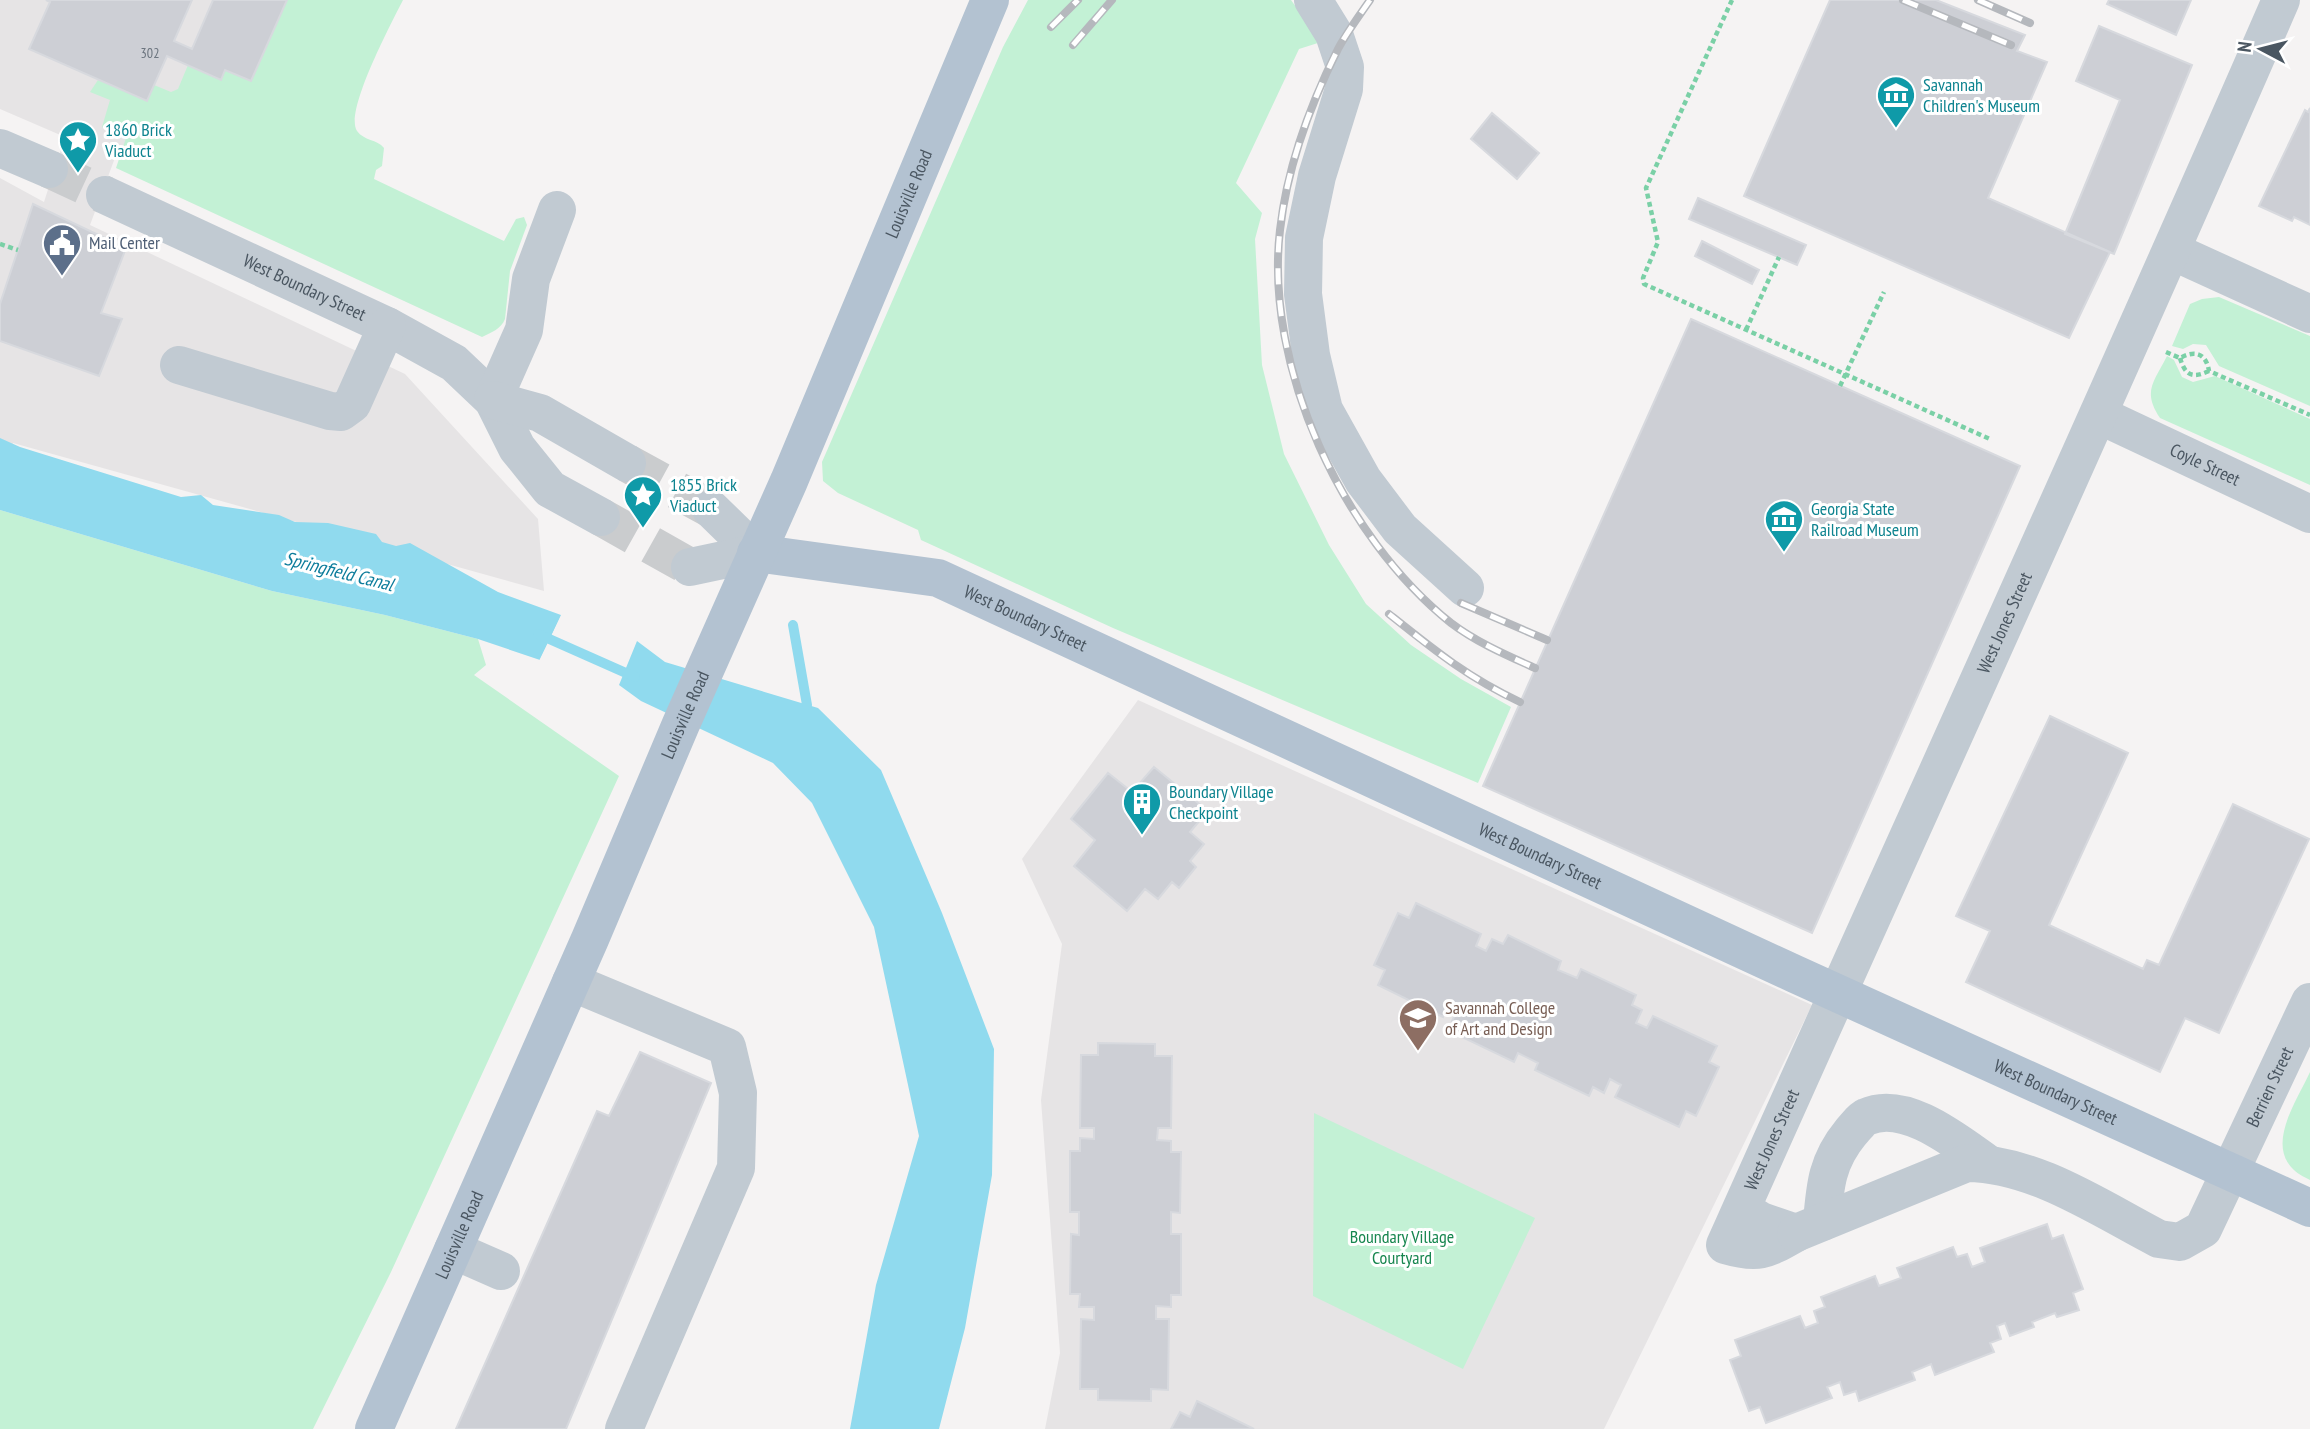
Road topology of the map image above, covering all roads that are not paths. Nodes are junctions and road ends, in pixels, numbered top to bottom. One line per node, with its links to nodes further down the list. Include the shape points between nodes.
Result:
1 (990, 0): 18 (main road, Louisville Road)
2 (1313, 0): 20 (street, via 1334,34 1345,67 1344,89 1317,176 1304,238 1303,294 1324,410 1363,480 1400,529)
3 (2281, 0): 8 (street, West Jones Street)
4 (0, 148): 5 (street)
5 (49, 169)
6 (105, 195): 10 (street, West Boundary Street)
7 (557, 210): 12 (street, via 531,279 524,330)
8 (2172, 251): 9 (street); 13 (street, West Jones Street)
9 (2310, 314)
10 (387, 326): 11 (street, via 352,404 341,412); 12 (street, West Boundary Street, via 454,363)
11 (179, 365)
12 (493, 400): 14 (street, West Boundary Street, via 540,413); 17 (street, West Boundary Street, via 517,448 550,489)
13 (2099, 415): 16 (street, Coyle Street); 22 (street, West Jones Street)
14 (627, 463)
15 (711, 509): 18 (street)
16 (2310, 514)
17 (601, 517)
18 (756, 554): 19 (street, West Boundary Street); 21 (main road, Louisville Road); 22 (main road, West Boundary Street, via 938,578)
19 (690, 567)
20 (1465, 588)
21 (571, 982): 29 (main road, Louisville Road); 32 (street, via 727,1047 738,1093 736,1168)
22 (1839, 993): 25 (main road, West Boundary Street); 27 (street, West Jones Street)
23 (2310, 1002): 25 (street, Berrien Street)
24 (1987, 1163): 25 (street, Berrien Street, via 2039,1177 2159,1239 2180,1242 2203,1230); 28 (street, via 1967,1163); 28 (street, via 1943,1132 1912,1118 1890,1113 1865,1117 1838,1148)
25 (2231, 1172): 26 (main road, West Boundary Street)
26 (2310, 1208)
27 (1742, 1209): 28 (street, via 1761,1221); 28 (street, West Jones Street, via 1725,1245 1748,1252 1770,1248)
28 (1809, 1227)
29 (453, 1250): 30 (street); 31 (main road, Louisville Road)
30 (501, 1271)
31 (374, 1429)
32 (624, 1429)

